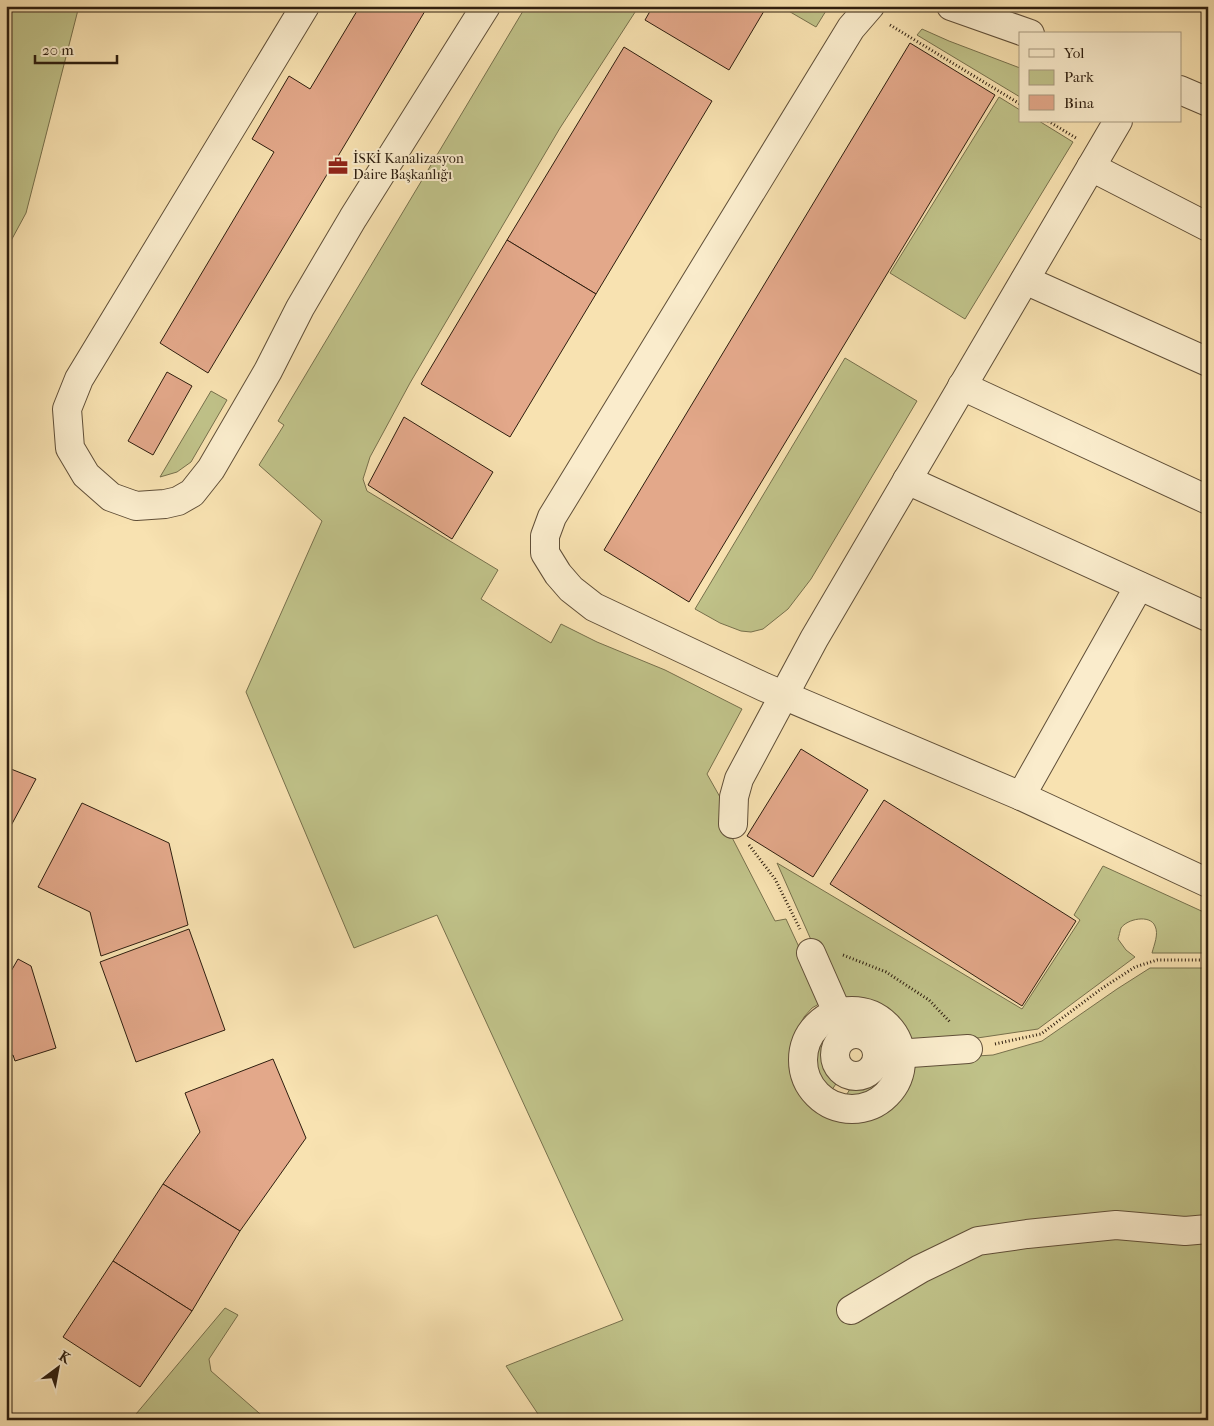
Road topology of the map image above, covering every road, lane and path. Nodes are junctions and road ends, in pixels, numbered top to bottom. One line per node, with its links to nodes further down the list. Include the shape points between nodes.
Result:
1 (305, 6): 2 (lane, via 79,379 67,409 70,448 86,475 111,497 136,506 178,501 192,493 211,469 353,218)
2 (486, 6)
3 (951, 6): 5 (lane)
4 (868, 8): 8 (path); 19 (lane, via 851,28 557,508 545,536 545,553 558,574 594,607)
5 (1024, 32)
6 (1182, 91): 7 (lane)
7 (1208, 102)
8 (1019, 103)
9 (1117, 122): 10 (lane)
10 (1091, 167): 11 (lane); 12 (lane)
11 (1208, 227)
12 (1025, 280): 13 (lane); 14 (lane)
13 (1208, 362)
14 (962, 386): 15 (lane); 16 (lane)
15 (907, 480): 17 (lane); 19 (lane)
16 (1208, 500)
17 (1139, 586): 18 (lane); 20 (lane)
18 (1208, 617)
19 (785, 695): 20 (lane); 21 (lane, via 739,779 734,797)
20 (1021, 796): 22 (lane)
21 (734, 824): 23 (path, via 775,879)
22 (1208, 883)
23 (811, 953): 25 (lane); 26 (path, via 847,956 886,972 929,1000 952,1024)
24 (1208, 960): 26 (path, via 1157,960 1135,967 1041,1034)
25 (843, 1025): 27 (lane, via 854,1034 868,1038 876,1049); 28 (lane, via 836,1058 842,1070); 29 (lane, via 832,1015 819,1024 803,1052 804,1069 810,1085 820,1098)
26 (968, 1049): 27 (lane)
27 (889, 1054): 28 (lane, via 867,1073); 29 (lane, via 900,1071 894,1087 882,1099 867,1107 851,1109)
28 (851, 1075): 29 (lane)
29 (831, 1104)
30 (1208, 1229): 31 (lane, via 1185,1232 1116,1225 978,1241 920,1269)
31 (850, 1310)

